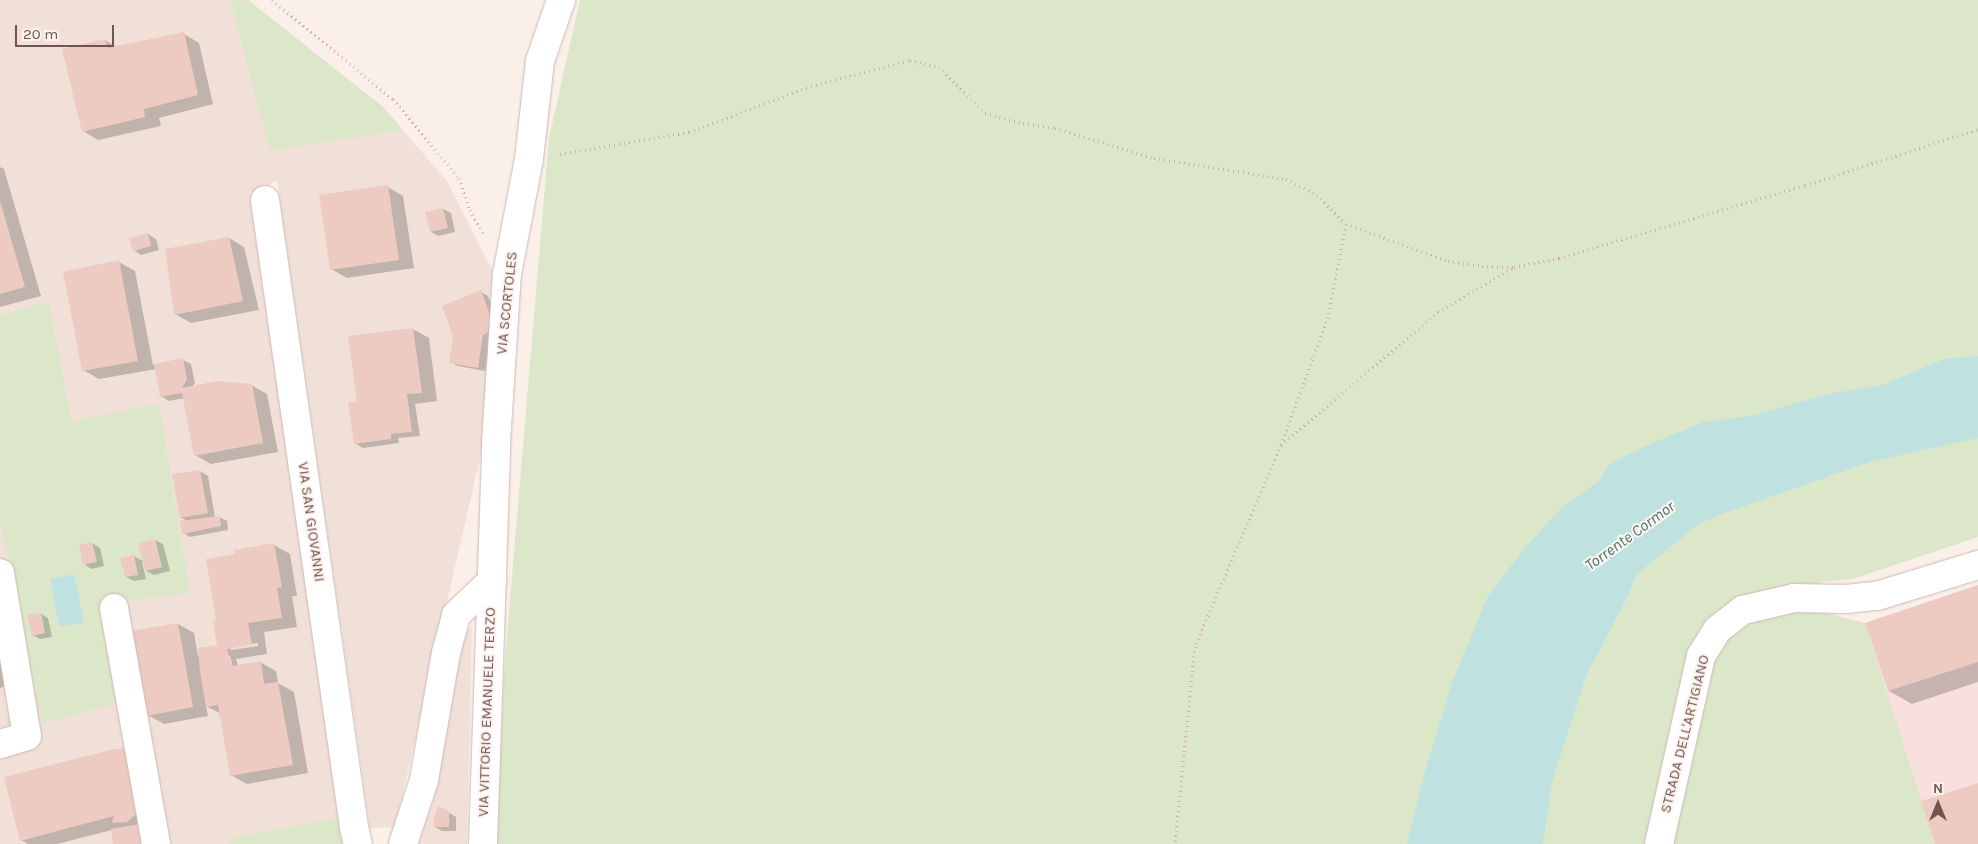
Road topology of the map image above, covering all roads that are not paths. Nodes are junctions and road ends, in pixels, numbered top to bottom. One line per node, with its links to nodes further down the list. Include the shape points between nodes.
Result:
1 (560, 0): 5 (street, VIA SCORTOLES, via 540,61 529,160 507,274 496,443)
2 (266, 200): 9 (street, VIA SAN GIOVANNI)
3 (1978, 565): 12 (street, STRADA DELL'ARTIGIANO, via 1877,596 1794,598 1743,610 1716,630 1701,656)
4 (0, 573): 7 (street, via 27,736)
5 (492, 581): 10 (street, via 456,615 446,652 424,780); 11 (street, VIA VITTORIO EMANUELE TERZO)
6 (114, 608): 8 (street)
7 (0, 744)
8 (156, 844)
9 (358, 844)
10 (403, 844)
11 (483, 844)
12 (1659, 844)

